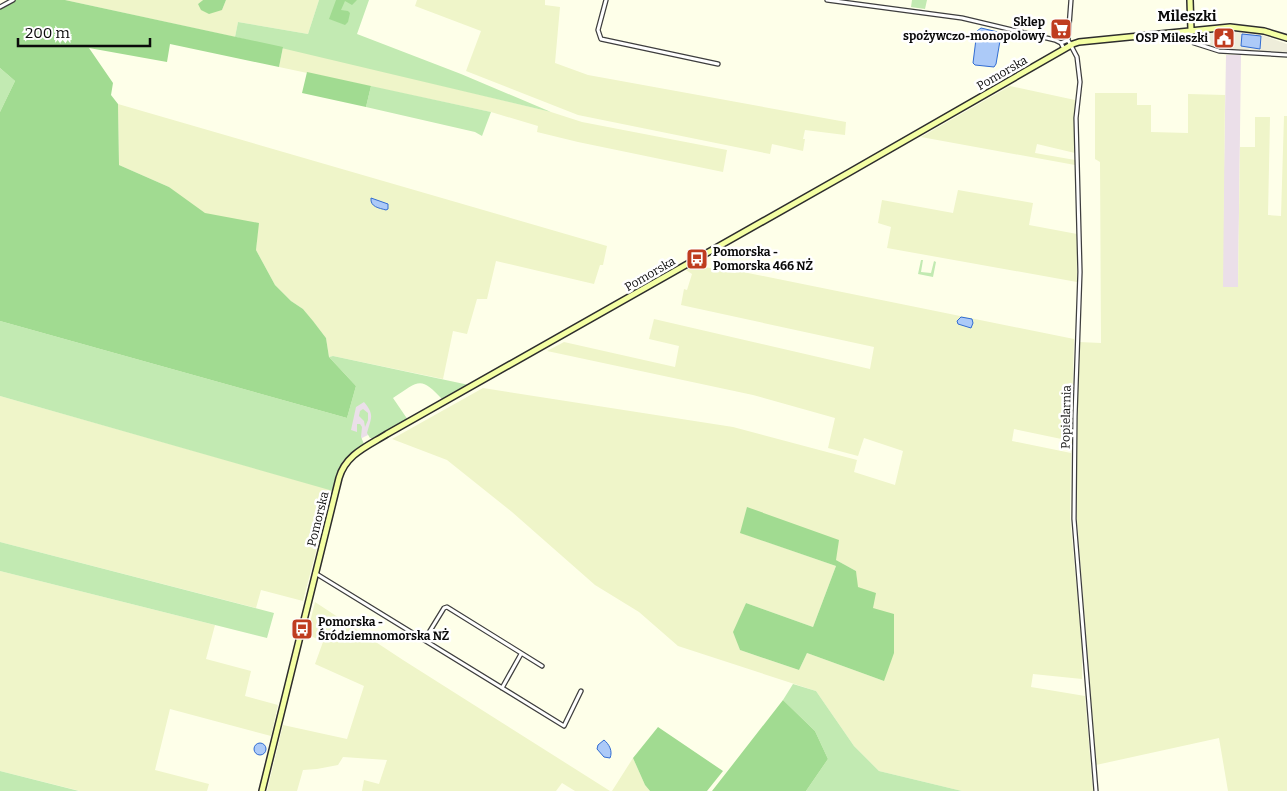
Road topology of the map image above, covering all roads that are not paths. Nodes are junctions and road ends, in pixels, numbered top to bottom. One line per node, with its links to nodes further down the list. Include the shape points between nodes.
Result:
1 (13, 0): 7 (street)
2 (606, 0): 14 (street, via 598,30 600,39)
3 (827, 0): 6 (street)
4 (1071, 0): 10 (street)
5 (1190, 0): 8 (street)
6 (841, 1): 11 (street, via 972,20)
7 (0, 7)
8 (1191, 30): 9 (street, Pomorska, via 1236,28); 10 (street, Pomorska); 13 (street, via 1193,42 1215,50)
9 (1287, 38)
10 (1069, 42): 11 (street); 12 (street, Pomorska); 22 (street, Popielarnia, via 1077,57 1080,82 1076,118 1080,257 1074,519)
11 (1061, 43): 12 (street)
12 (1064, 49): 15 (street, Pomorska, via 357,452 341,472)
13 (1287, 55)
14 (718, 64)
15 (315, 573): 16 (street); 21 (street, Pomorska)
16 (425, 639): 17 (street, via 447,607); 19 (street)
17 (521, 654): 18 (street); 19 (street)
18 (542, 666)
19 (502, 688): 20 (street, via 564,726)
20 (581, 691)
21 (262, 791)
22 (1096, 791)

